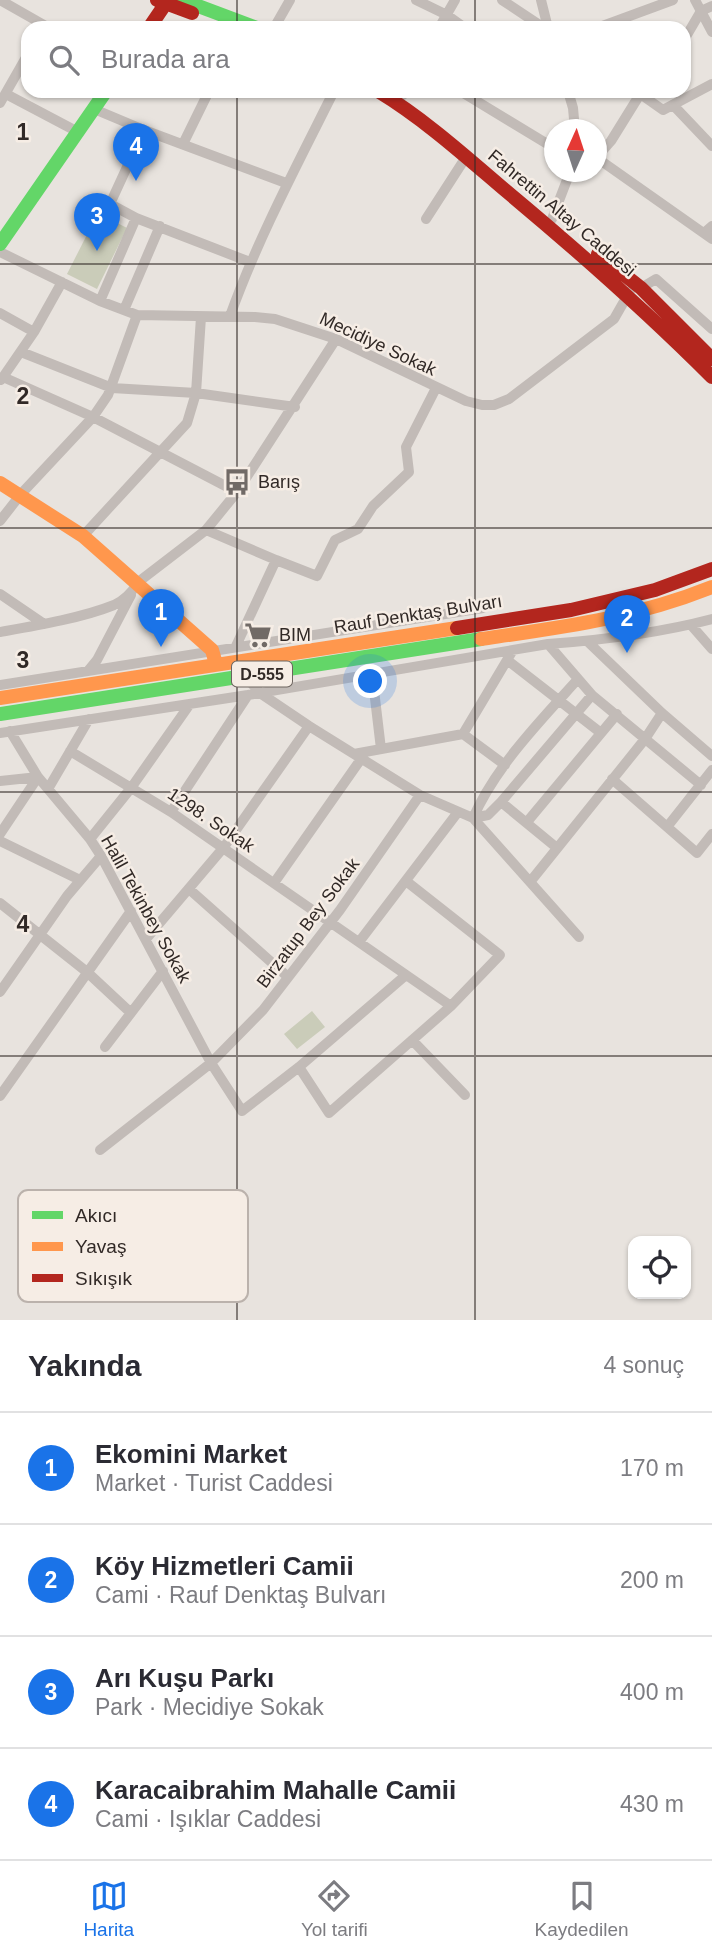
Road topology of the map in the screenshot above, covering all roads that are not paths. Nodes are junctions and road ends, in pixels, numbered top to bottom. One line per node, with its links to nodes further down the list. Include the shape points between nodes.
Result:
1 (0, 0): 14 (street)
2 (182, 0): 17 (main road)
3 (290, 0): 18 (street)
4 (416, 0): 13 (street)
5 (455, 0): 13 (street)
6 (502, 0): 21 (street)
7 (541, 0): 22 (street)
8 (673, 0): 23 (street)
9 (695, 0): 12 (street)
10 (163, 1): 15 (main road); 16 (main road)
11 (712, 6): 12 (street)
12 (701, 11): 24 (street); 25 (street)
13 (447, 15): 19 (street); 20 (street)
14 (36, 21)
15 (153, 21)
16 (213, 21)
17 (238, 21)
18 (278, 21)
19 (443, 21)
20 (455, 21)
21 (535, 21)
22 (545, 21)
23 (616, 21)
24 (691, 28)
25 (712, 32)
26 (21, 67): 28 (street)
27 (712, 84): 29 (street)
28 (6, 94): 40 (street); 45 (street)
29 (691, 96)
30 (101, 98): 42 (main road)
31 (206, 98): 47 (street)
32 (330, 98): 53 (street)
33 (388, 98): 50 (main road, Fahrettin Altay Caddesi)
34 (409, 98): 56 (main road, Fahrettin Altay Caddesi)
35 (472, 98): 46 (street)
36 (570, 98): 43 (street)
37 (636, 98): 48 (street)
38 (647, 98): 41 (street, via 663,110)
39 (688, 98): 41 (street)
40 (0, 103)
41 (674, 106): 49 (street)
42 (94, 109): 44 (street); 45 (main road)
43 (573, 119)
44 (144, 130): 47 (street); 54 (street, via 110,204)
45 (78, 132): 59 (main road)
46 (544, 141)
47 (184, 144): 53 (street)
48 (607, 146)
49 (712, 146)
50 (466, 157): 55 (street); 63 (main road, Fahrettin Altay Caddesi)
51 (607, 165): 58 (street)
52 (567, 182): 56 (street)
53 (286, 183): 61 (street)
54 (136, 218): 57 (street); 64 (street)
55 (426, 219)
56 (552, 219): 63 (main road, Fahrettin Altay Caddesi)
57 (160, 226): 61 (street); 65 (street)
58 (709, 232)
59 (0, 244)
60 (0, 252): 62 (street, Mecidiye Sokak)
61 (250, 262): 68 (street)
62 (62, 282): 64 (street, Mecidiye Sokak); 71 (street)
63 (635, 289): 70 (street, via 656,279); 74 (main road, Fahrettin Altay Caddesi); 75 (main road, Fahrettin Altay Caddesi); 78 (street, Mecidiye Sokak, via 614,320 509,399 482,405)
64 (100, 301): 65 (street, Mecidiye Sokak)
65 (124, 310): 67 (street, Mecidiye Sokak)
66 (0, 313): 71 (street)
67 (137, 315): 69 (street, Mecidiye Sokak); 77 (street)
68 (230, 316): 69 (street, Mecidiye Sokak); 72 (street, Mecidiye Sokak, via 275,319)
69 (201, 317): 79 (street)
70 (712, 329)
71 (34, 332): 73 (street)
72 (336, 339): 78 (street, Mecidiye Sokak); 80 (street)
73 (21, 352): 76 (street); 77 (street)
74 (712, 359)
75 (712, 377)
76 (2, 380): 81 (street)
77 (111, 388): 79 (street); 81 (street)
78 (436, 388): 89 (street, via 406,447 409,472 373,506 358,529 335,540 317,576)
79 (196, 393): 80 (street); 82 (street, via 187,422)
80 (295, 407): 84 (street)
81 (93, 417): 82 (street); 85 (street)
82 (161, 454): 84 (street); 88 (street)
83 (0, 483): 85 (main road)
84 (237, 492): 87 (street)
85 (21, 495): 86 (street); 88 (main road)
86 (0, 521)
87 (206, 530): 89 (street); 91 (street)
88 (83, 536): 91 (main road)
89 (276, 559): 105 (street)
90 (712, 569): 100 (main road, Rauf Denktaş Bulvarı / D-555, via 609,602)
91 (136, 587): 98 (street, via 116,605); 108 (main road); 109 (street)
92 (712, 587): 95 (main road, Rauf Denktaş Bulvarı / D-555)
93 (0, 594): 98 (street)
94 (712, 594): 95 (main road)
95 (670, 604): 102 (main road, Rauf Denktaş Bulvarı / D-555)
96 (483, 608): 100 (street)
97 (712, 619): 99 (street)
98 (44, 624): 101 (street)
99 (691, 625): 103 (street); 106 (street)
100 (409, 627): 105 (street); 108 (main road, Rauf Denktaş Bulvarı / D-555)
101 (0, 632)
102 (524, 633): 107 (street); 111 (main road, Rauf Denktaş Bulvarı / D-555)
103 (587, 641): 104 (street); 120 (street)
104 (548, 644): 107 (street); 112 (street)
105 (236, 646): 108 (street)
106 (712, 649)
107 (512, 653): 110 (street); 118 (street); 128 (street)
108 (214, 657): 109 (street); 117 (main road, Rauf Denktaş Bulvarı / D-555)
109 (88, 671): 113 (street)
110 (372, 673): 114 (street); 130 (street)
111 (246, 677): 114 (street); 121 (main road, Rauf Denktaş Bulvarı / D-555)
112 (578, 679): 116 (street); 118 (street)
113 (0, 685)
114 (260, 693): 115 (street); 125 (street)
115 (248, 695): 119 (street); 144 (street)
116 (592, 695): 122 (street); 123 (street)
117 (0, 698)
118 (558, 701): 122 (street); 134 (street)
119 (190, 704): 124 (street); 140 (street)
120 (662, 713): 129 (street); 133 (street)
121 (0, 714)
122 (576, 714): 127 (street); 143 (street)
123 (617, 714): 127 (street); 129 (street)
124 (89, 719): 126 (street); 131 (street)
125 (309, 726): 132 (street); 153 (street)
126 (5, 732): 136 (street, Halil Tekinbey Sokak)
127 (601, 733): 147 (street)
128 (463, 734): 130 (street); 134 (street)
129 (645, 738): 137 (street); 139 (street)
130 (381, 749): 132 (street)
131 (69, 751): 140 (street, 1298. Sokak); 141 (street)
132 (358, 756): 142 (street); 159 (street)
133 (712, 756)
134 (505, 765): 146 (street)
135 (712, 770): 139 (street)
136 (38, 777): 138 (street); 141 (street, Halil Tekinbey Sokak); 149 (street)
137 (612, 779): 148 (street); 154 (street)
138 (0, 781)
139 (701, 785): 148 (street)
140 (131, 788): 144 (street, 1298. Sokak); 151 (street)
141 (48, 789): 151 (street, Halil Tekinbey Sokak)
142 (420, 795): 145 (street); 163 (street, Birzatup Bey Sokak)
143 (501, 802): 146 (street, via 488,815); 147 (street)
144 (171, 812): 153 (street, 1298. Sokak)
145 (458, 812): 146 (street); 157 (street)
146 (474, 818): 158 (street)
147 (527, 822): 154 (street)
148 (667, 827): 150 (street, via 697,853)
149 (0, 834)
150 (712, 834)
151 (90, 839): 155 (street, Halil Tekinbey Sokak)
152 (0, 841): 156 (street)
153 (224, 847): 159 (street, 1298. Sokak); 160 (street)
154 (557, 848): 158 (street)
155 (101, 856): 156 (street); 162 (street, Halil Tekinbey Sokak)
156 (80, 880): 164 (street)
157 (406, 881): 167 (street); 173 (street, via 500,955)
158 (530, 882): 165 (street)
159 (274, 883): 163 (street, 1298. Sokak)
160 (189, 889): 166 (street); 171 (street)
161 (0, 903): 164 (street)
162 (131, 911): 166 (street, Halil Tekinbey Sokak); 169 (street)
163 (331, 922): 167 (street, 1298. Sokak); 171 (street, Birzatup Bey Sokak)
164 (39, 934): 169 (street); 172 (street)
165 (579, 937)
166 (146, 939): 168 (street, Halil Tekinbey Sokak)
167 (359, 942): 170 (street, 1298. Sokak)
168 (163, 971): 174 (street); 177 (street, Halil Tekinbey Sokak)
169 (87, 972): 174 (street); 180 (street)
170 (406, 975): 173 (street, 1298. Sokak); 178 (street)
171 (288, 977): 177 (street, Birzatup Bey Sokak)
172 (0, 992)
173 (451, 1006): 175 (street)
174 (131, 1013): 176 (street)
175 (412, 1040): 178 (street, via 329,1113); 179 (street)
176 (105, 1047)
177 (211, 1063): 178 (street, Halil Tekinbey Sokak, via 242,1111); 181 (street, Birzatup Bey Sokak)
178 (299, 1067)
179 (466, 1095)
180 (0, 1096)
181 (100, 1150)

